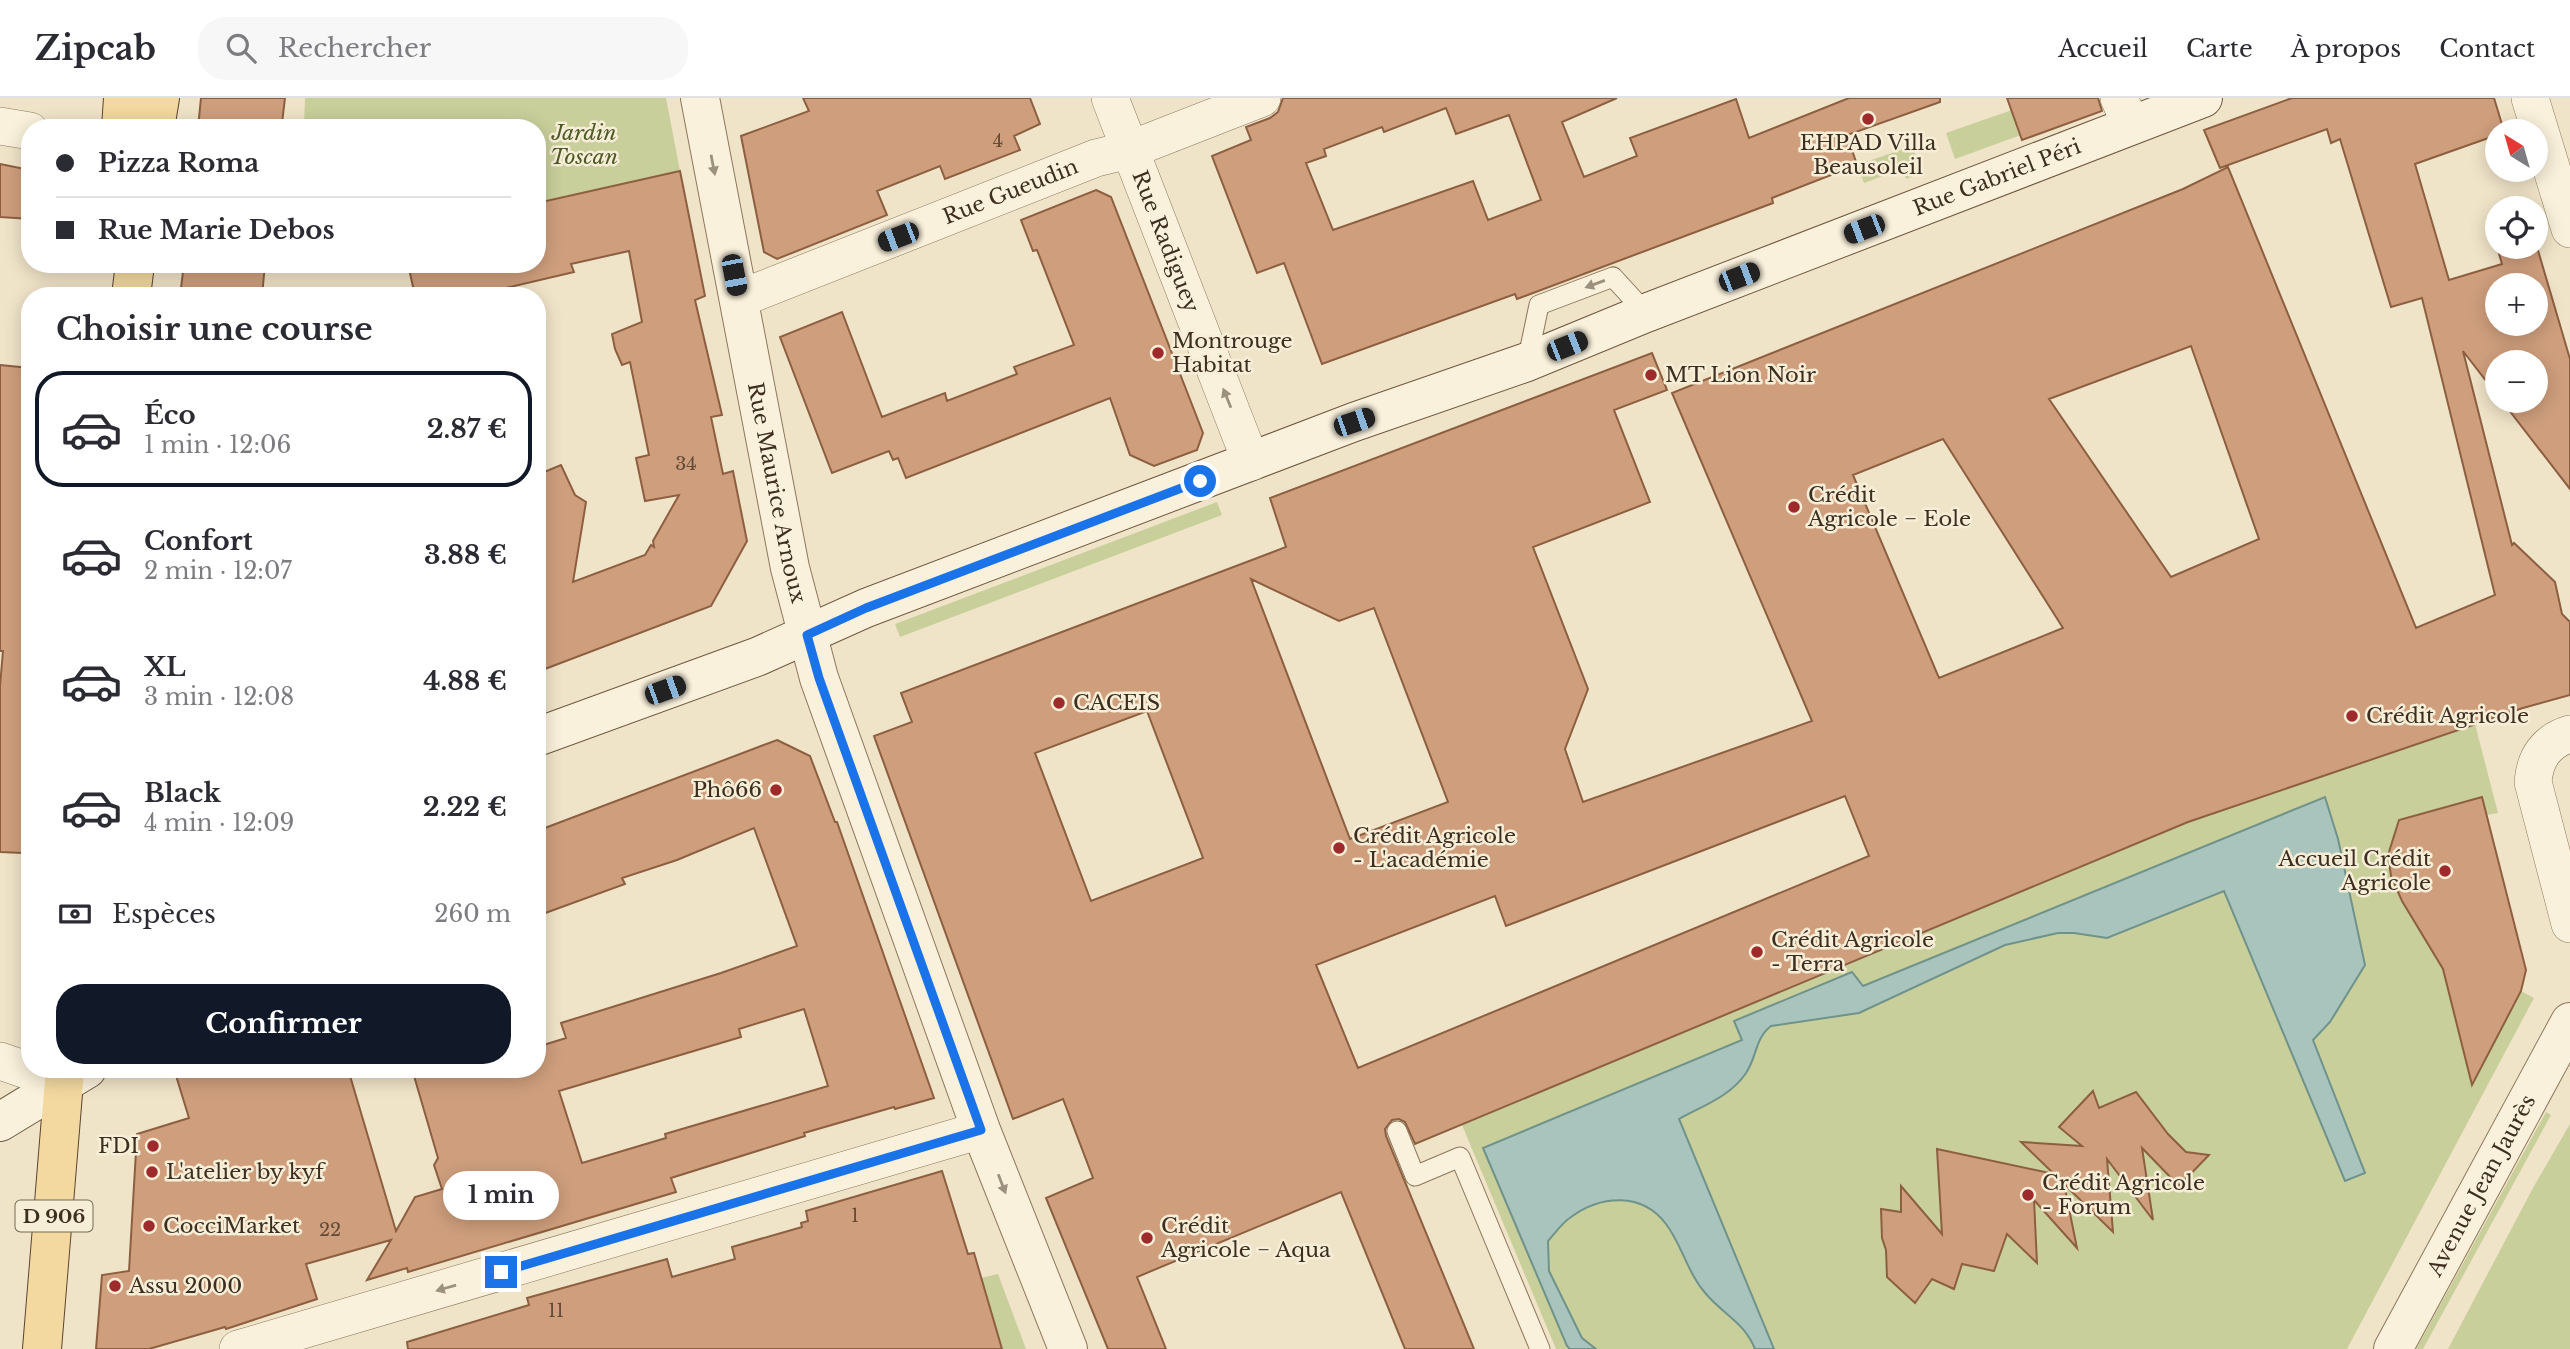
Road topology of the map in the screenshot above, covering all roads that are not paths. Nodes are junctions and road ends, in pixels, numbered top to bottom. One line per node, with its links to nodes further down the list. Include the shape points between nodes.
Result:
1 (123, 98): 9 (main road)
2 (160, 98): 10 (main road)
3 (700, 98): 15 (main road, Rue Maurice Arnoux, one-way to 15)
4 (1110, 98): 13 (street, Rue Radiguey)
5 (1262, 98): 13 (street, Rue Gueudin)
6 (2203, 98): 8 (main road, Rue Gabriel Péri)
7 (2530, 98): 14 (street)
8 (2125, 111): 16 (main road, Rue Gabriel Péri, via 1527,362)
9 (122, 119)
10 (156, 119)
11 (0, 126): 12 (street)
12 (21, 130)
13 (1129, 150): 15 (street, Rue Gueudin, via 1096,158); 16 (street, Rue Radiguey, one-way to 13)
14 (2570, 229)
15 (739, 299): 17 (main road, Rue Maurice Arnoux)
16 (1251, 462): 17 (main road, Rue Gabriel Péri, via 866,608)
17 (807, 635): 18 (main road, Rue Gabriel Péri); 27 (main road, Rue Maurice Arnoux)
18 (546, 734)
19 (2570, 734): 20 (street, via 2539,755 2533,782)
20 (2570, 924)
21 (2570, 1021): 33 (main road, Avenue Jean Jaurès)
22 (0, 1061): 23 (street)
23 (21, 1064)
24 (64, 1078): 26 (main road)
25 (72, 1078): 29 (main road, D 906)
26 (0, 1122)
27 (981, 1130): 30 (street, one-way to 30); 31 (main road, Rue Maurice Arnoux, one-way to 31)
28 (1397, 1131): 32 (lane, via 1415,1176 1460,1157)
29 (42, 1349)
30 (238, 1349)
31 (1068, 1349)
32 (1540, 1349)
33 (2393, 1349)

